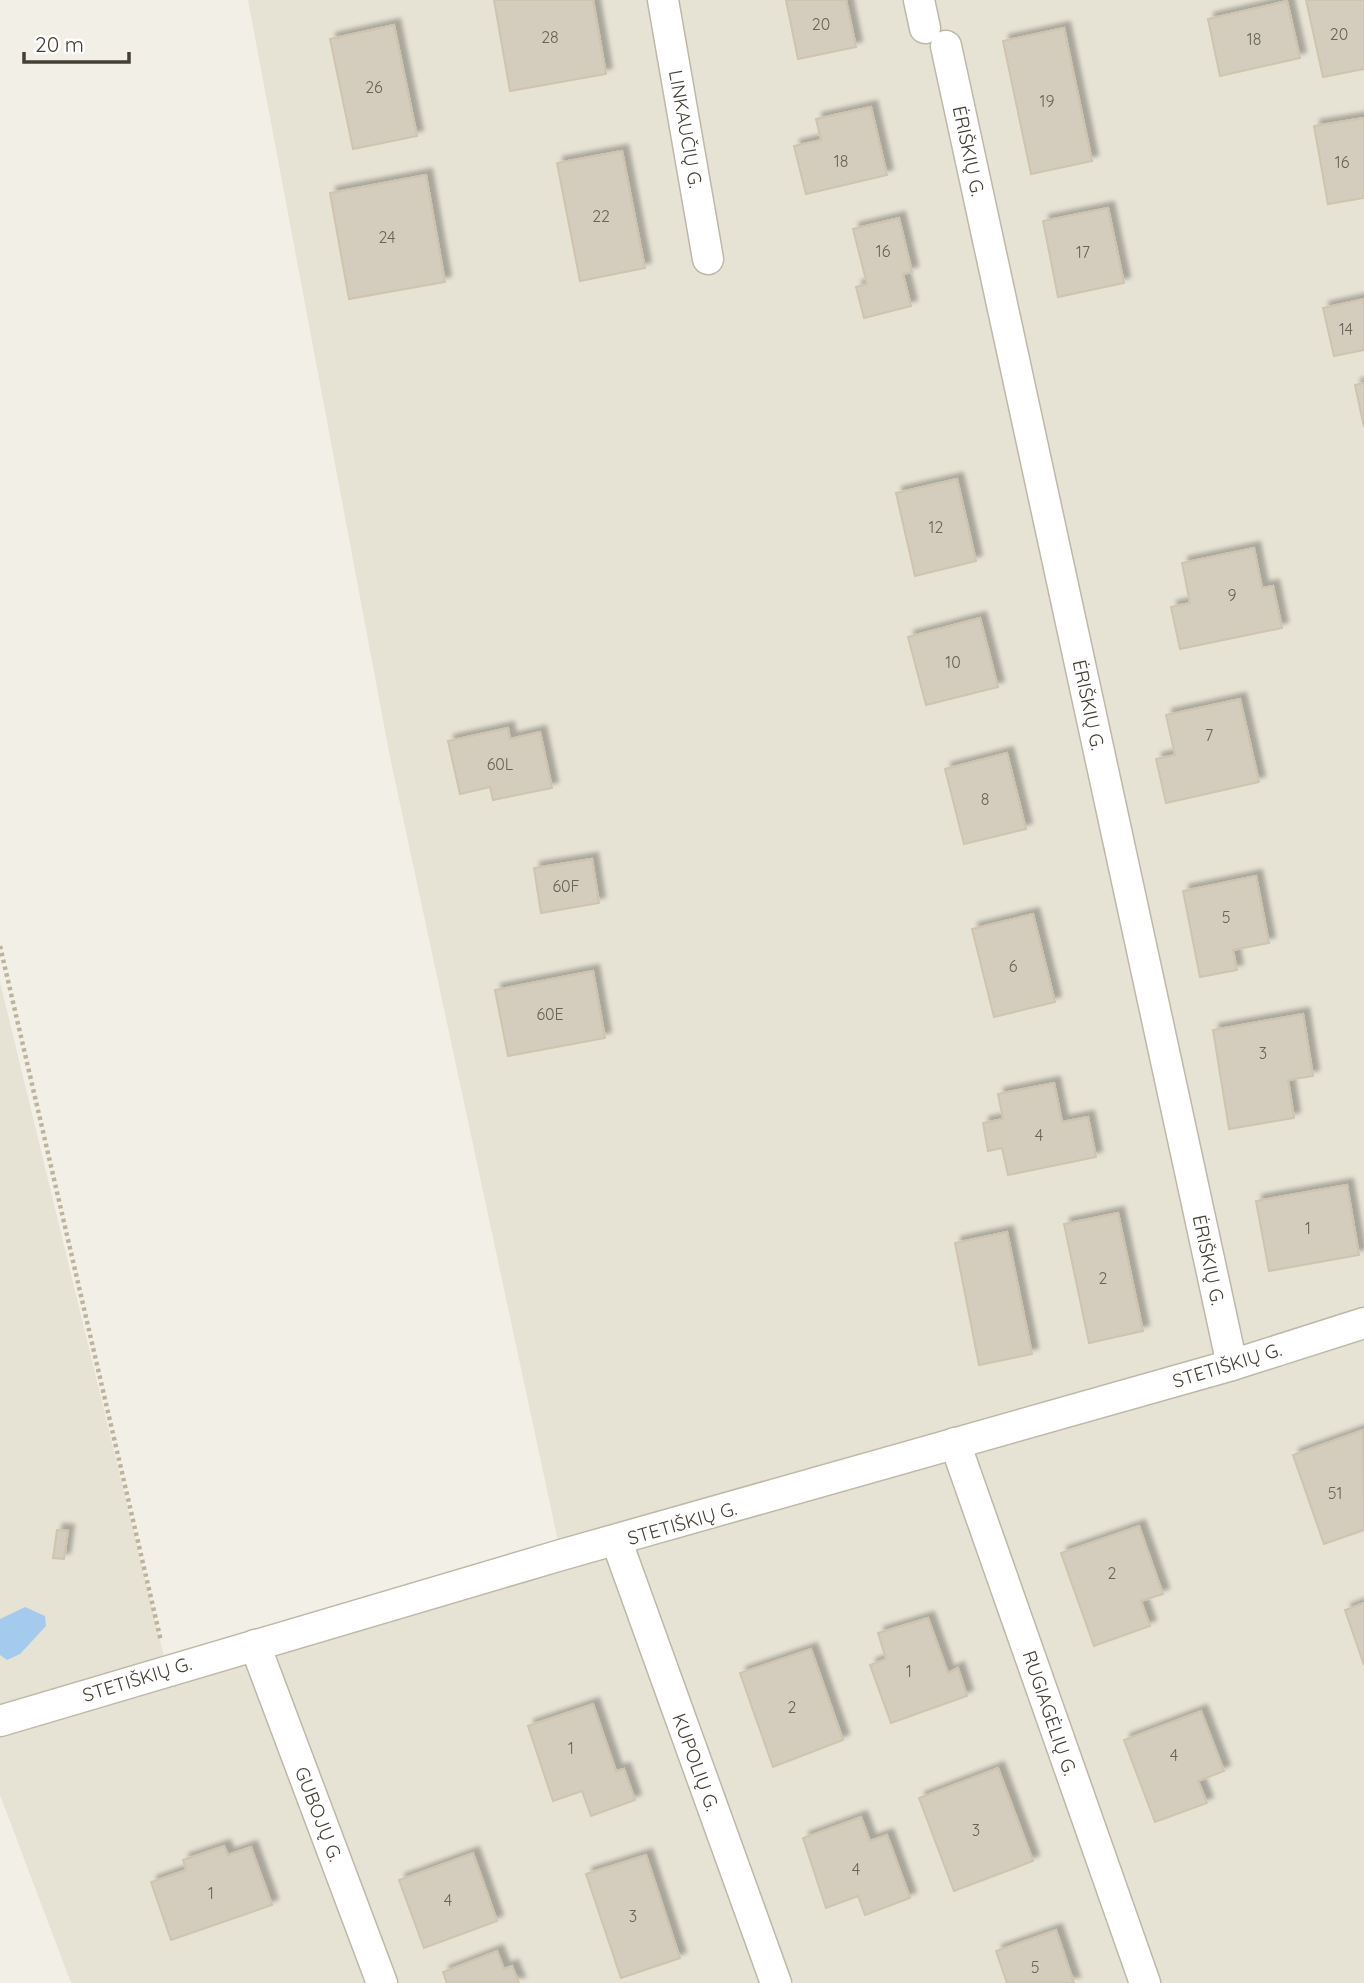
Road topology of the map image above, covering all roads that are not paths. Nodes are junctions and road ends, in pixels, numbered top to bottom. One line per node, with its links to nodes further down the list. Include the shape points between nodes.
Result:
1 (663, 0): 3 (street, LINKAUČIŲ G.)
2 (930, 25): 5 (street, ĖRIŠKIŲ G.)
3 (708, 259)
4 (1364, 1323): 5 (street, STETIŠKIŲ G.)
5 (1231, 1365): 6 (street, STETIŠKIŲ G.)
6 (955, 1443): 7 (street, STETIŠKIŲ G.); 12 (street, RUGIAGĖLIŲ G.)
7 (617, 1542): 8 (street, STETIŠKIŲ G.); 11 (street, KUPOLIŲ G.)
8 (255, 1645): 9 (street, STETIŠKIŲ G.); 10 (street, GUBOJŲ G.)
9 (0, 1721)
10 (382, 1983)
11 (776, 1983)
12 (1145, 1983)

